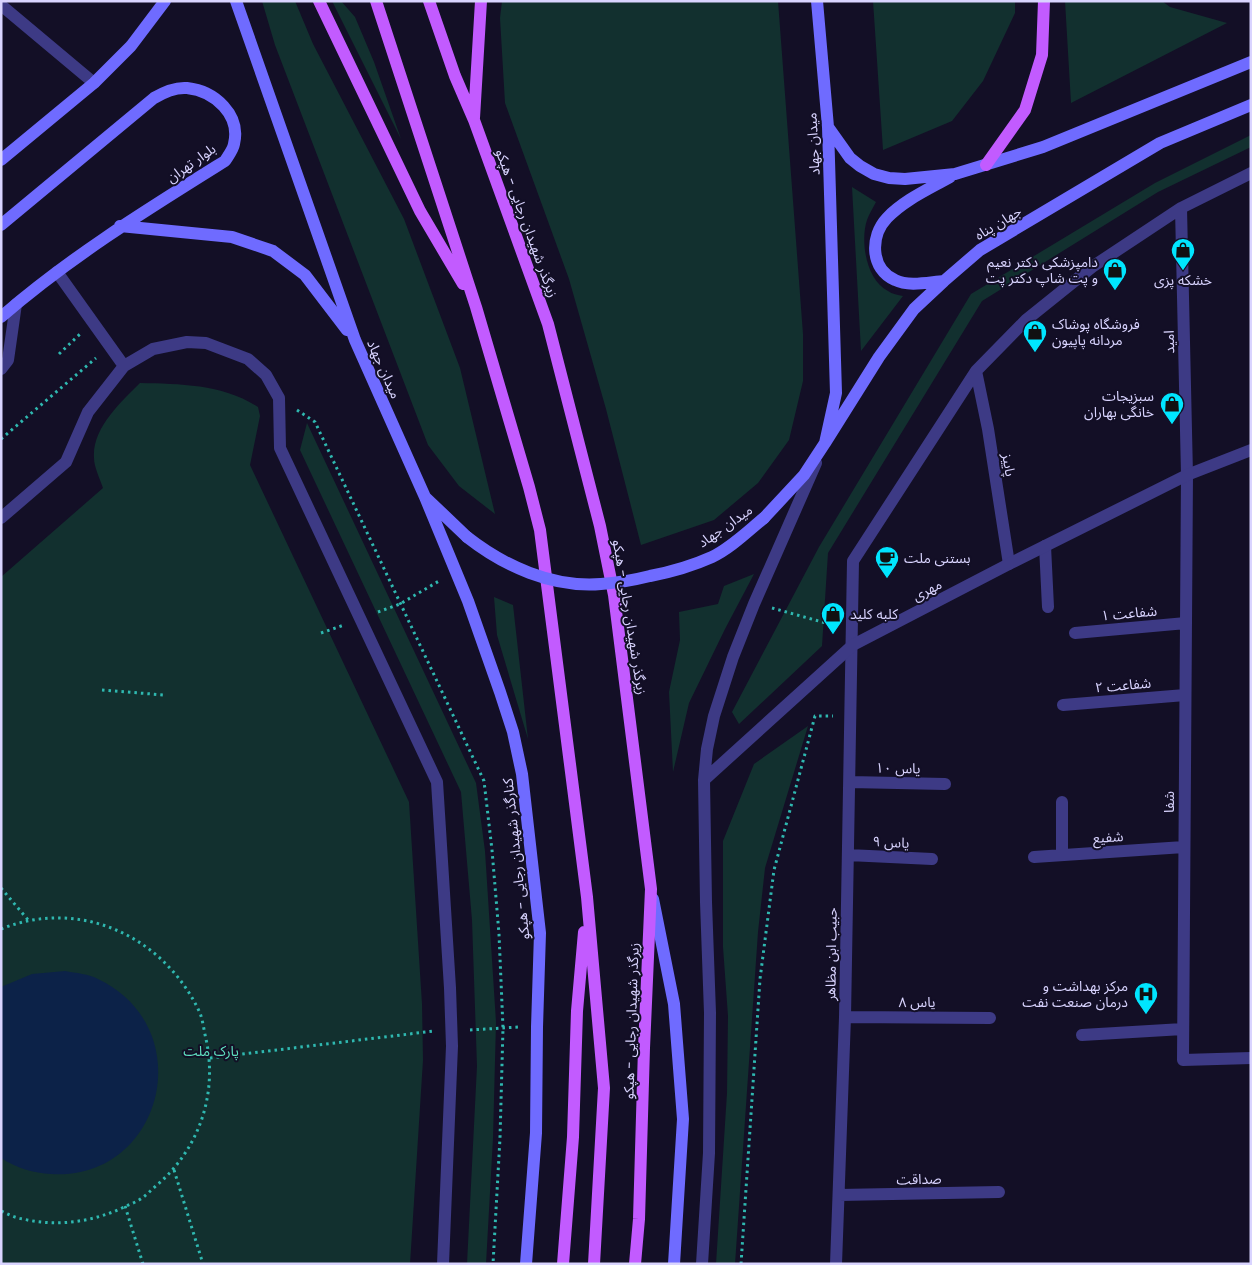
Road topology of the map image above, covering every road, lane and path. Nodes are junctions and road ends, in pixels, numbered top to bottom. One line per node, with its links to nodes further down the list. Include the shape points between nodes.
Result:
1 (165, 1): 11 (main road, via 131,46)
2 (236, 1): 28 (main road, میدان جهاد)
3 (319, 1): 25 (main road, via 420,211)
4 (376, 1): 25 (main road, زیرگذر شهیدان رجایی - هپکو)
5 (429, 1): 13 (main road, زیرگذر شهیدان رجایی - هپکو)
6 (481, 1): 13 (main road)
7 (817, 1): 14 (main road, میدان جهاد)
8 (1044, 1): 16 (main road, via 1042,56 1025,110)
9 (1, 4): 11 (street)
10 (1251, 62): 16 (main road, via 1043,147)
11 (94, 83): 15 (main road)
12 (1251, 105): 23 (main road, جهان پناه, via 1160,143 980,250)
13 (474, 120): 66 (main road, زیرگذر شهیدان رجایی - هپکو, via 548,324 600,526 614,595)
14 (828, 127): 18 (main road, via 850,158 874,174 905,179); 35 (main road, میدان جهاد, via 836,393)
15 (1, 160)
16 (986, 165): 18 (main road)
17 (1251, 173): 19 (street, حبیب ابن مظاهر)
18 (955, 174): 23 (main road, via 898,207 885,220 875,246 881,268 896,281)
19 (1181, 208): 33 (street, حبیب ابن مظاهر, via 1092,267 1026,320); 37 (street, امید)
20 (1, 225): 21 (main road, بلوار تهران, via 154,98 168,90 186,88 204,92 218,100 229,113 236,130 234,146 225,161)
21 (120, 226): 22 (main road, بلوار تهران); 28 (main road, via 232,237 273,251 305,275)
22 (57, 272): 24 (main road, بلوار تهران); 27 (street)
23 (944, 281): 35 (main road, جهان پناه, via 908,317)
24 (16, 304): 26 (main road, بلوار تهران); 32 (street, via 8,360)
25 (476, 307): 67 (main road, زیرگذر شهیدان رجایی - هپکو, via 540,530)
26 (1, 317)
27 (94, 322): 29 (street); 30 (path)
28 (355, 340): 38 (main road, میدان جهاد)
29 (110, 345): 31 (street); 34 (path)
30 (59, 354)
31 (124, 366): 39 (street, via 88,412 66,462); 45 (street, via 153,348 187,342 206,343 248,359 266,375 279,398 280,448)
32 (1, 369)
33 (976, 371): 41 (street, پاییز); 47 (street, حبیب ابن مظاهر, via 854,561)
34 (1, 439)
35 (825, 443): 38 (main road, میدان جهاد, bridge, via 804,475 764,518 713,556 674,571 629,581 573,583 514,567 486,552); 43 (street)
36 (1251, 450): 37 (street, مهری)
37 (1187, 475): 40 (street, مهری); 46 (street, شفا)
38 (425, 497): 42 (main road, کنارگذر شهیدان رجایی - هپکو)
39 (1, 518)
40 (1045, 546): 41 (street, مهری); 44 (street)
41 (1009, 564): 50 (street, مهری)
42 (456, 571): 45 (path, via 400,604); 72 (main road, کنارگذر شهیدان رجایی - هپکو, via 500,692 522,774 540,933)
43 (754, 604): 47 (path); 56 (street, via 714,716)
44 (1048, 607)
45 (360, 619): 48 (path); 74 (street, via 437,782)
46 (1186, 622): 49 (street, شفاعت ۱); 53 (street, شفا)
47 (853, 630): 50 (street, حبیب ابن مظاهر)
48 (321, 633)
49 (1075, 633)
50 (853, 645): 56 (street, مهری); 57 (street, حبیب ابن مظاهر)
51 (102, 690): 52 (path)
52 (164, 695)
53 (1185, 695): 54 (street, شفاعت ۲); 60 (street, شفا)
54 (1063, 705)
55 (816, 716): 92 (path, via 774,870 760,979)
56 (704, 780): 91 (street, via 710,1013 709,1153)
57 (850, 782): 58 (street, یاس ۱۰); 61 (street, حبیب ابن مظاهر)
58 (945, 784)
59 (1062, 802): 62 (street)
60 (1184, 847): 62 (street, شفیع); 73 (street, شفا)
61 (848, 855): 64 (street, یاس ۹); 70 (street, حبیب ابن مظاهر)
62 (1062, 855): 63 (street, شفیع)
63 (1034, 857)
64 (932, 859)
65 (1, 888): 68 (path)
66 (651, 889): 89 (main road, زیرگذر شهیدان رجایی - هپکو); 90 (main road, via 674,1004 683,1119)
67 (587, 897): 87 (main road, via 577,1011 573,1137); 88 (main road, زیرگذر شهیدان رجایی - هپکو, via 604,1088)
68 (29, 921): 69 (path); 76 (path, via 42,918 83,920 115,928 144,944 177,975 200,1014)
69 (1, 929)
70 (844, 1017): 71 (street, یاس ۸); 80 (street, حبیب ابن مظاهر)
71 (990, 1018)
72 (537, 1027): 74 (path); 86 (main road, کنارگذر شهیدان رجایی - هپکو, via 536,1133)
73 (1183, 1029): 75 (street); 77 (street, شفا, via 1182,1060)
74 (451, 1031): 76 (path); 85 (street)
75 (1082, 1036)
76 (210, 1058): 78 (path, via 208,1100 195,1138)
77 (1251, 1058)
78 (174, 1170): 81 (path, via 141,1199); 84 (path)
79 (999, 1192): 80 (street, صداقت)
80 (839, 1195): 93 (street, حبیب ابن مظاهر)
81 (125, 1206): 82 (path, via 104,1216 63,1224 22,1220); 83 (path)
82 (1, 1211)
83 (143, 1264)
84 (203, 1264)
85 (443, 1264)
86 (526, 1264)
87 (563, 1264)
88 (594, 1264)
89 (635, 1264)
90 (674, 1264)
91 (702, 1264)
92 (741, 1264)
93 (836, 1264)

